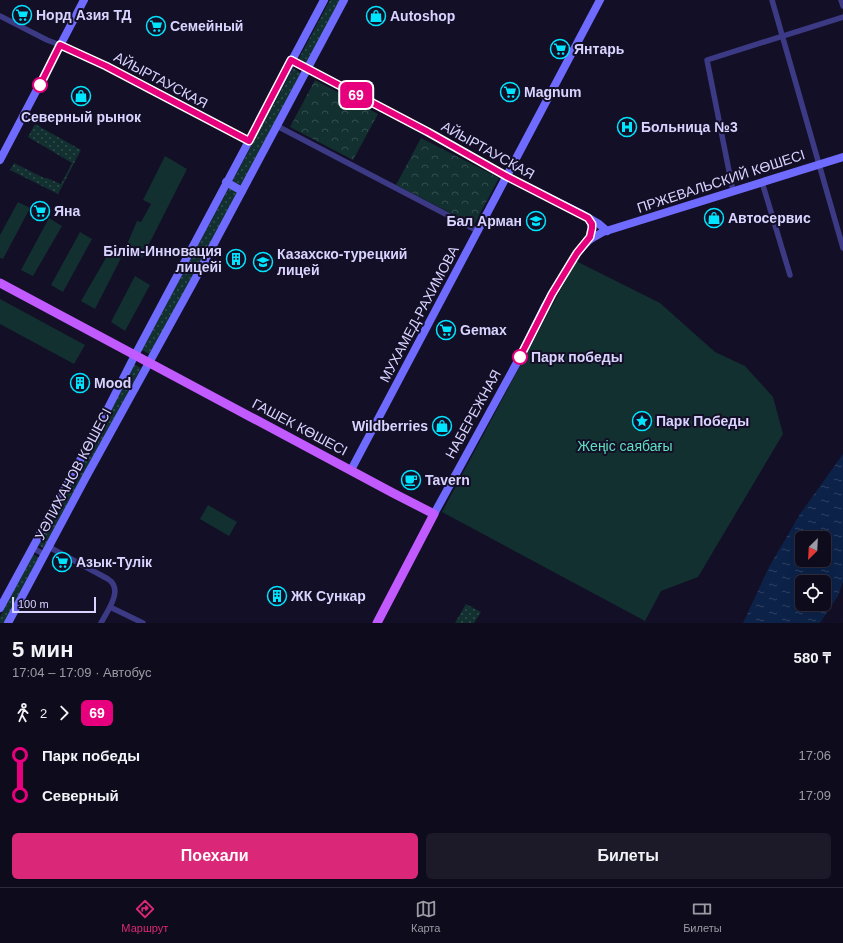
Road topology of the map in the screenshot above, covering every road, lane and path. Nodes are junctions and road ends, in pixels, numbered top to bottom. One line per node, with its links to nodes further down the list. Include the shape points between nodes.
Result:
1 (84, 0): 11 (main road)
2 (324, 0): 12 (main road, УӘЛИХАНОВ КӨШЕСІ)
3 (344, 0): 13 (main road, УӘЛИХАНОВ КӨШЕСІ)
4 (600, 0): 19 (main road, МУХАМЕД-РАХИМОВА)
5 (772, 0): 10 (street)
6 (841, 0): 7 (street)
7 (843, 6)
8 (0, 16): 11 (street, АЙЫРТАУСКАЯ)
9 (843, 17): 10 (street)
10 (782, 36): 18 (street); 23 (street, via 707,60)
11 (60, 45): 15 (street, АЙЫРТАУСКАЯ, via 106,66); 17 (main road)
12 (291, 60): 13 (street, АЙЫРТАУСКАЯ); 15 (main road, УӘЛИХАНОВ КӨШЕСІ)
13 (307, 69): 14 (main road, УӘЛИХАНОВ КӨШЕСІ); 19 (street, АЙЫРТАУСКАЯ, via 434,135)
14 (277, 126): 22 (main road, УӘЛИХАНОВ КӨШЕСІ); 25 (street)
15 (249, 141): 20 (main road, УӘЛИХАНОВ КӨШЕСІ)
16 (843, 157): 18 (main road, ПРЖЕВАЛЬСКИЙ КӨШЕСІ)
17 (0, 160)
18 (819, 164): 21 (main road, ПРЖЕВАЛЬСКИЙ КӨШЕСІ); 28 (street)
19 (506, 176): 24 (main road, АЙЫРТАУСКАЯ); 25 (main road, МУХАМЕД-РАХИМОВА)
20 (226, 182): 22 (main road); 31 (main road, УӘЛИХАНОВ КӨШЕСІ)
21 (762, 182): 23 (main road, ПРЖЕВАЛЬСКИЙ КӨШЕСІ); 29 (street)
22 (242, 191): 32 (main road, УӘЛИХАНОВ КӨШЕСІ)
23 (733, 191): 26 (main road, ПРЖЕВАЛЬСКИЙ КӨШЕСІ)
24 (588, 218): 26 (main road, АЙЫРТАУСКАЯ); 27 (main road, via 592,224)
25 (478, 231): 33 (main road, МУХАМЕД-РАХИМОВА)
26 (607, 231): 27 (main road, НАБЕРЕЖНАЯ)
27 (588, 241): 34 (main road, НАБЕРЕЖНАЯ, via 577,253 546,306)
28 (843, 248)
29 (790, 274)
30 (0, 283): 31 (main road, ГАШЕК КӨШЕСІ)
31 (135, 355): 32 (main road, ГАШЕК КӨШЕСІ); 35 (main road, УӘЛИХАНОВ КӨШЕСІ)
32 (151, 363): 33 (main road, ГАШЕК КӨШЕСІ); 36 (main road, УӘЛИХАНОВ КӨШЕСІ)
33 (351, 470): 34 (main road, ГАШЕК КӨШЕСІ)
34 (434, 514): 42 (main road, НАБЕРЕЖНАЯ)
35 (33, 548): 36 (street); 38 (main road, УӘЛИХАНОВ КӨШЕСІ)
36 (47, 551): 37 (street, via 111,580 115,585 115,591); 39 (main road, УӘЛИХАНОВ КӨШЕСІ)
37 (110, 607): 40 (street); 41 (street)
38 (0, 608)
39 (8, 623)
40 (101, 623)
41 (143, 623)
42 (377, 623)

